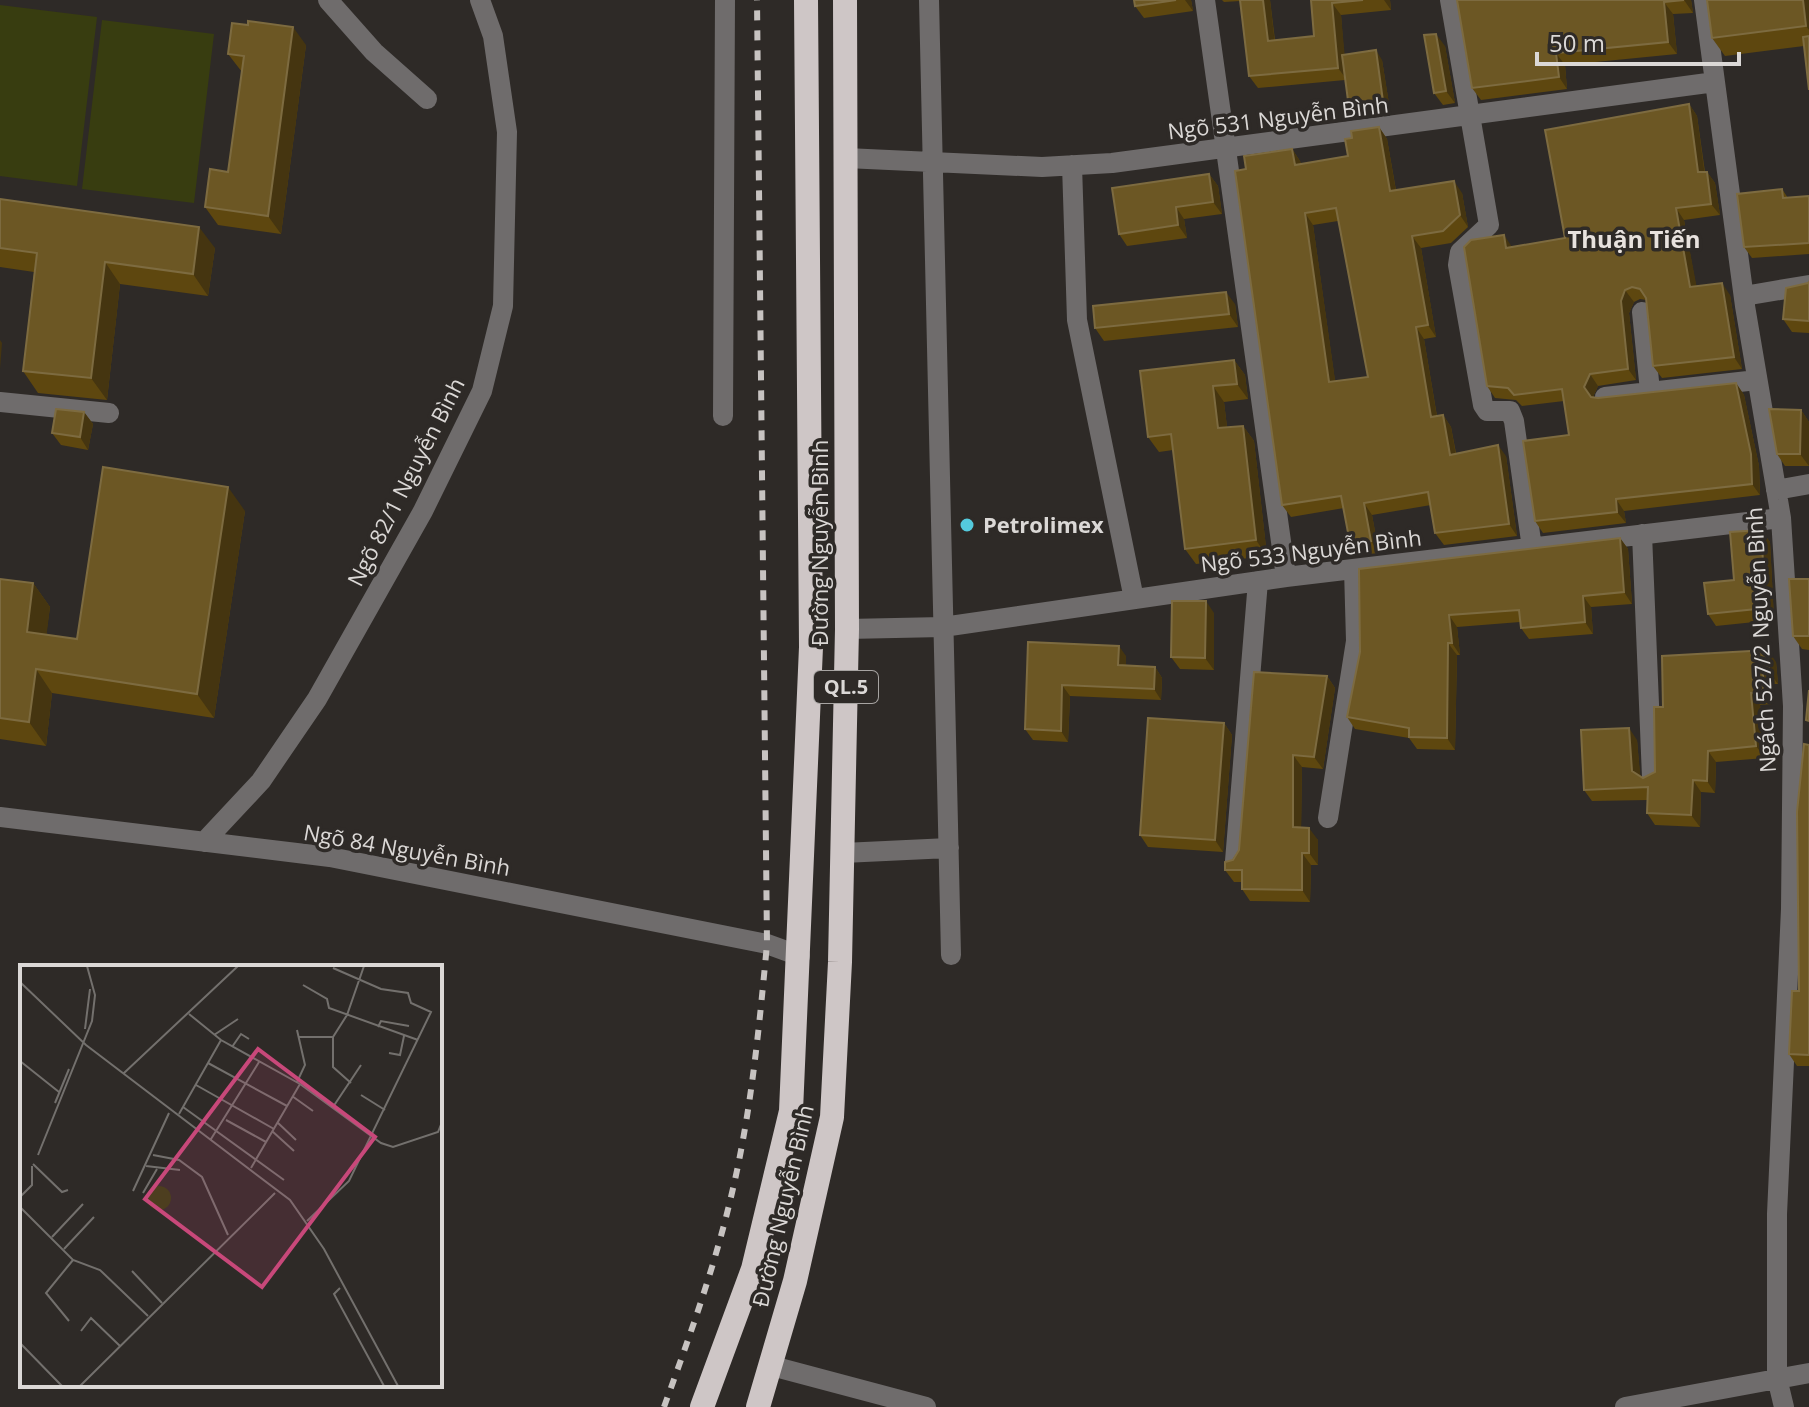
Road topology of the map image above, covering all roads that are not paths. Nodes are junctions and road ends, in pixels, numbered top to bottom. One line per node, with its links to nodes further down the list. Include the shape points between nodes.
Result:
1 (328, 0): 11 (street, via 374,52)
2 (480, 0): 40 (street, Ngõ 82/1 Nguyễn Bình, via 493,36 507,132 503,306 482,391 423,511 317,699 261,781)
3 (725, 0): 25 (street)
4 (806, 0): 46 (highway, Đường Nguyễn Bình / QL.5, via 811,647)
5 (845, 0): 14 (highway, Đường Nguyễn Bình / QL.5)
6 (929, 0): 15 (street)
7 (1205, 0): 13 (street)
8 (1450, 0): 12 (street)
9 (1704, 0): 10 (street, Ngách 527/2 Nguyễn Bình)
10 (1715, 82): 12 (street, Ngõ 531 Nguyễn Bình); 18 (street, Ngách 527/2 Nguyễn Bình)
11 (427, 99)
12 (1470, 116): 13 (street, Ngõ 531 Nguyễn Bình); 30 (street, via 1489,225 1460,252 1458,265 1483,405 1487,411 1510,411 1514,421)
13 (1226, 150): 16 (street, Ngõ 531 Nguyễn Bình); 32 (street)
14 (846, 158): 15 (street, Ngõ 531 Nguyễn Bình); 36 (highway, Đường Nguyễn Bình / QL.5)
15 (933, 160): 16 (street, Ngõ 531 Nguyễn Bình); 35 (street)
16 (1072, 165): 34 (street, via 1077,320)
17 (1809, 285): 18 (street)
18 (1744, 296): 20 (street, Ngách 527/2 Nguyễn Bình)
19 (1642, 312): 21 (street)
20 (1757, 380): 21 (street); 27 (street, Ngách 527/2 Nguyễn Bình)
21 (1650, 391): 22 (street)
22 (1605, 397)
23 (0, 402): 24 (street)
24 (109, 413)
25 (723, 416)
26 (1809, 484): 27 (street)
27 (1776, 490): 28 (street, Ngách 527/2 Nguyễn Bình)
28 (1781, 518): 29 (street, Ngõ 533 Nguyễn Bình); 44 (street, Ngách 527/2 Nguyễn Bình)
29 (1642, 534): 30 (street, Ngõ 533 Nguyễn Bình); 37 (street)
30 (1532, 548): 31 (street, Ngõ 533 Nguyễn Bình)
31 (1354, 569): 32 (street, Ngõ 533 Nguyễn Bình); 39 (street, via 1356,641)
32 (1286, 577): 33 (street, Ngõ 533 Nguyễn Bình)
33 (1258, 581): 34 (street, Ngõ 533 Nguyễn Bình); 43 (street)
34 (1134, 599): 35 (street, Ngõ 533 Nguyễn Bình)
35 (943, 627): 36 (street, Ngõ 533 Nguyễn Bình); 41 (street)
36 (847, 629): 42 (highway, Đường Nguyễn Bình / QL.5)
37 (1652, 777)
38 (0, 817): 40 (street, Ngõ 84 Nguyễn Bình)
39 (1328, 818)
40 (204, 842): 46 (street, Ngõ 84 Nguyễn Bình, via 330,857 767,944)
41 (949, 848): 42 (street); 45 (street)
42 (843, 853): 47 (highway, Đường Nguyễn Bình / QL.5, via 832,1117)
43 (1235, 861)
44 (1800, 909): 49 (street, Ngách 527/2 Nguyễn Bình, via 1777,1214)
45 (951, 955)
46 (800, 956): 51 (highway, Đường Nguyễn Bình / QL.5, via 791,1111 753,1269)
47 (772, 1366): 50 (highway, QL.5); 52 (street)
48 (1809, 1373): 49 (street)
49 (1777, 1378): 53 (street); 54 (street, Ngách 527/2 Nguyễn Bình)
50 (764, 1405)
51 (702, 1407)
52 (926, 1407)
53 (1625, 1407)
54 (1784, 1407)

